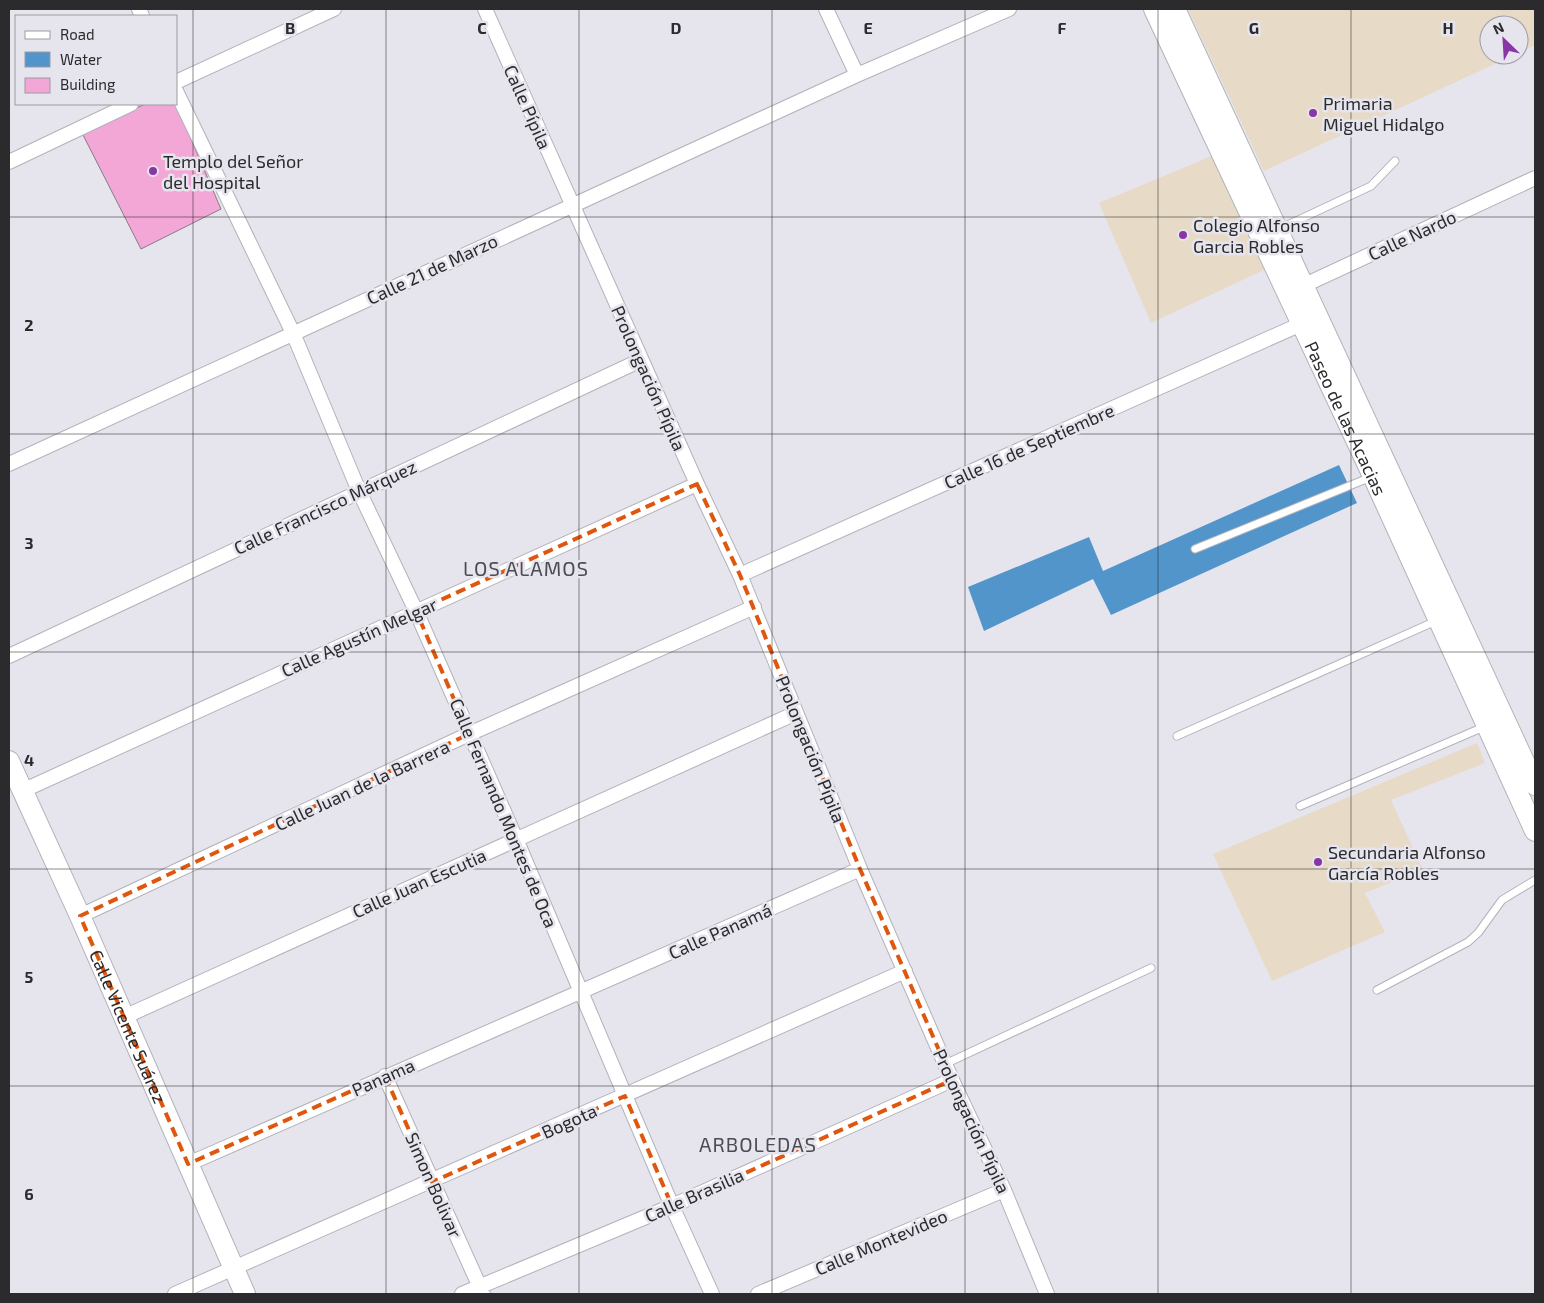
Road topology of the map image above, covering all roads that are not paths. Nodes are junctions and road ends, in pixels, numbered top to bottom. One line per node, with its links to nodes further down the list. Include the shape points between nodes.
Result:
1 (334, 9): 8 (street)
2 (485, 9): 14 (street, Calle Pípila)
3 (826, 9): 7 (street)
4 (1009, 9): 7 (street, Calle 21 de Marzo)
5 (1154, 9): 16 (street, Paseo de las Acacias)
6 (1175, 9): 15 (street, Paseo de las Acacias)
7 (857, 75): 14 (street, Calle 21 de Marzo)
8 (178, 81)
9 (178, 95): 18 (street, Calle Fernando Montes de Oca)
10 (129, 105): 12 (street)
11 (1395, 161): 15 (lane, via 1380,179 1362,191)
12 (9, 162)
13 (1535, 178): 16 (street, Calle Nardo)
14 (572, 205): 18 (street, Calle 21 de Marzo); 19 (street, Prolongación Pípila)
15 (1277, 230): 16 (street, Paseo de las Acacias)
16 (1296, 289): 17 (street, Paseo de las Acacias)
17 (1310, 320): 21 (street, Paseo de las Acacias); 25 (street, Calle 16 de Septiembre); 35 (street, Paseo de las Acacias)
18 (293, 333): 20 (street, Calle 21 de Marzo); 23 (street, Calle Fernando Montes de Oca)
19 (642, 360): 22 (street, Prolongación Pípila); 23 (street, Calle Francisco Márquez)
20 (9, 464)
21 (1374, 476): 24 (lane); 28 (street, Paseo de las Acacias)
22 (697, 484): 25 (street, Prolongación Pípila); 27 (street, Calle Agustín Melgar)
23 (359, 490): 27 (street, Calle Fernando Montes de Oca); 29 (street, Calle Francisco Márquez)
24 (1195, 550)
25 (740, 575): 26 (street, Prolongación Pípila)
26 (754, 607): 30 (street, Prolongación Pípila); 32 (street, Calle Juan de la Barrera)
27 (416, 612): 32 (street, Calle Fernando Montes de Oca); 36 (street, Calle Agustín Melgar)
28 (1439, 620): 31 (street, Paseo de las Acacias); 33 (lane)
29 (9, 656)
30 (796, 713): 39 (street, Calle Juan Escutia); 40 (street, Prolongación Pípila)
31 (1487, 725): 37 (lane); 38 (street, Paseo de las Acacias)
32 (469, 734): 39 (street, Calle Fernando Montes de Oca); 42 (street, Calle Juan de la Barrera)
33 (1177, 736)
34 (9, 761): 36 (street, Calle Vicente Suárez)
35 (1535, 785)
36 (22, 791): 42 (street, Calle Vicente Suárez)
37 (1300, 806)
38 (1535, 831)
39 (516, 839): 46 (street, Calle Fernando Montes de Oca); 47 (street, Calle Juan Escutia)
40 (860, 869): 44 (street, Prolongación Pípila); 46 (street, Calle Panamá)
41 (1535, 880): 45 (lane, via 1502,900 1468,942)
42 (80, 916): 47 (street, Calle Vicente Suárez)
43 (1151, 968): 48 (lane)
44 (905, 971): 48 (street, Prolongación Pípila); 51 (street, Bogota)
45 (1377, 990)
46 (580, 992): 49 (street, Panama); 51 (street, Calle Fernando Montes de Oca)
47 (124, 1017): 52 (street, Calle Vicente Suárez)
48 (945, 1064): 50 (street, Prolongación Pípila)
49 (385, 1076): 52 (street, Panama); 53 (street, Simon Bolivar)
50 (952, 1080): 54 (street, Prolongación Pípila); 55 (street, Calle Brasilia)
51 (625, 1096): 53 (street, Bogota); 55 (street, Calle Fernando Montes de Oca)
52 (188, 1164): 56 (street, Calle Vicente Suárez)
53 (432, 1182): 56 (street, Bogota); 57 (street, Simon Bolivar)
54 (1004, 1190): 58 (street, Prolongación Pípila); 63 (street, Calle Montevideo)
55 (672, 1206): 57 (street, Calle Brasilia); 62 (street, Calle Fernando Montes de Oca)
56 (233, 1268): 59 (street, Bogota); 60 (street, Calle Vicente Suárez)
57 (481, 1290): 61 (street, Calle Brasilia)
58 (1044, 1293)
59 (174, 1294)
60 (245, 1294)
61 (462, 1294)
62 (712, 1294)
63 (758, 1294)

